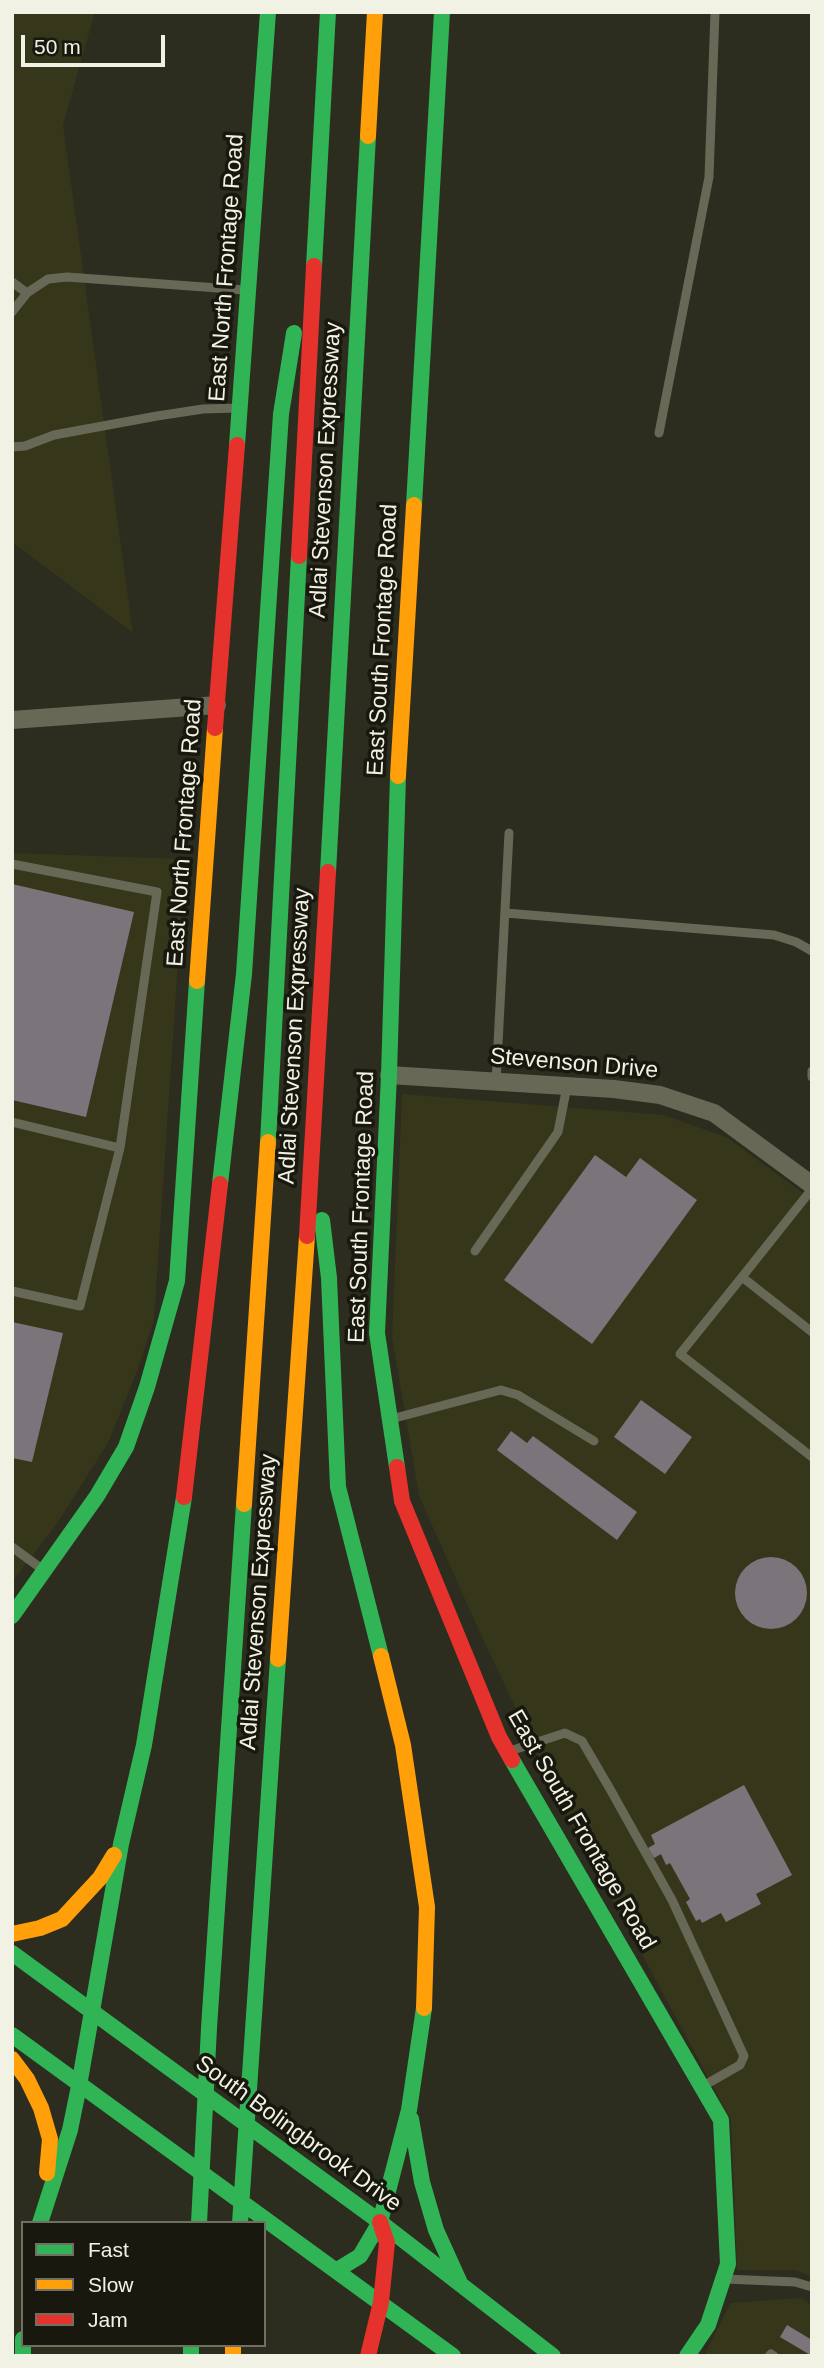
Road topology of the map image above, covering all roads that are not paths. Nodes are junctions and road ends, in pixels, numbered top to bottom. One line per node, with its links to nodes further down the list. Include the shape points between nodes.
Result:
1 (268, 12): 8 (main road, East North Frontage Road)
2 (328, 12): 6 (main road, Adlai Stevenson Expressway)
3 (375, 12): 26 (main road, Adlai Stevenson Expressway)
4 (442, 12): 21 (main road, East South Frontage Road, via 396,808)
5 (715, 12): 12 (lane, via 709,177)
6 (323, 140): 40 (main road, via 281,414 244,974 183,1506 144,1745); 50 (main road, Adlai Stevenson Expressway, via 267,1155)
7 (12, 282): 9 (lane)
8 (249, 291): 9 (lane, via 67,277 48,279); 11 (main road, East North Frontage Road)
9 (27, 293): 10 (lane)
10 (12, 312)
11 (240, 408): 13 (lane, via 157,416); 14 (main road, East North Frontage Road)
12 (659, 433)
13 (12, 447)
14 (218, 705): 15 (street); 37 (main road, East North Frontage Road, via 177,1281 126,1447)
15 (12, 720)
16 (509, 833): 18 (lane)
17 (12, 864): 27 (lane, via 157,892)
18 (505, 913): 19 (lane, via 774,935); 23 (lane)
19 (812, 951)
20 (812, 1071): 22 (lane)
21 (389, 1075): 23 (street, Stevenson Drive); 33 (main road, East South Frontage Road, via 377,1333)
22 (812, 1077)
23 (496, 1082): 24 (street, Stevenson Drive)
24 (567, 1086): 28 (street, Stevenson Drive, via 660,1095 714,1113); 29 (lane, via 558,1132)
25 (12, 1122): 27 (lane)
26 (313, 1141): 48 (main road, via 330,1278 338,1487 403,1745 427,1907 425,2003); 51 (main road, Adlai Stevenson Expressway)
27 (120, 1148): 31 (lane, via 80,1306)
28 (812, 1187): 30 (lane)
29 (475, 1251)
30 (743, 1277): 32 (lane); 35 (lane, via 680,1354)
31 (12, 1291)
32 (812, 1332)
33 (390, 1420): 34 (lane, via 501,1390); 39 (main road, East South Frontage Road, via 402,1501)
34 (594, 1441)
35 (812, 1457)
36 (12, 1547): 37 (lane)
37 (45, 1571): 38 (main road, East North Frontage Road)
38 (12, 1616)
39 (506, 1752): 47 (main road, East South Frontage Road); 47 (lane, via 565,1733 582,1741 671,1900 744,2056 740,2065)
40 (121, 1843): 41 (main road, via 100,1878 62,1919); 43 (main road)
41 (12, 1934)
42 (12, 1953): 43 (main road, South Bolingbrook Drive)
43 (93, 2013): 46 (main road); 52 (main road, South Bolingbrook Drive)
44 (12, 2035): 46 (main road)
45 (12, 2059): 49 (main road, via 41,2108 50,2139)
46 (79, 2086): 49 (main road); 53 (main road)
47 (702, 2087): 54 (main road, East South Frontage Road, via 721,2120 728,2264)
48 (409, 2110): 52 (main road); 55 (main road, via 436,2230)
49 (42, 2216)
50 (199, 2221)
51 (240, 2221)
52 (380, 2222): 53 (main road, via 360,2256); 55 (main road, South Bolingbrook Drive); 57 (main road, via 387,2243)
53 (337, 2270): 57 (main road)
54 (723, 2278): 56 (lane); 61 (main road, East South Frontage Road, via 708,2325)
55 (460, 2283): 60 (main road, South Bolingbrook Drive)
56 (812, 2287)
57 (381, 2302): 58 (main road); 59 (main road)
58 (368, 2356)
59 (453, 2356)
60 (553, 2356)
61 (687, 2356)

